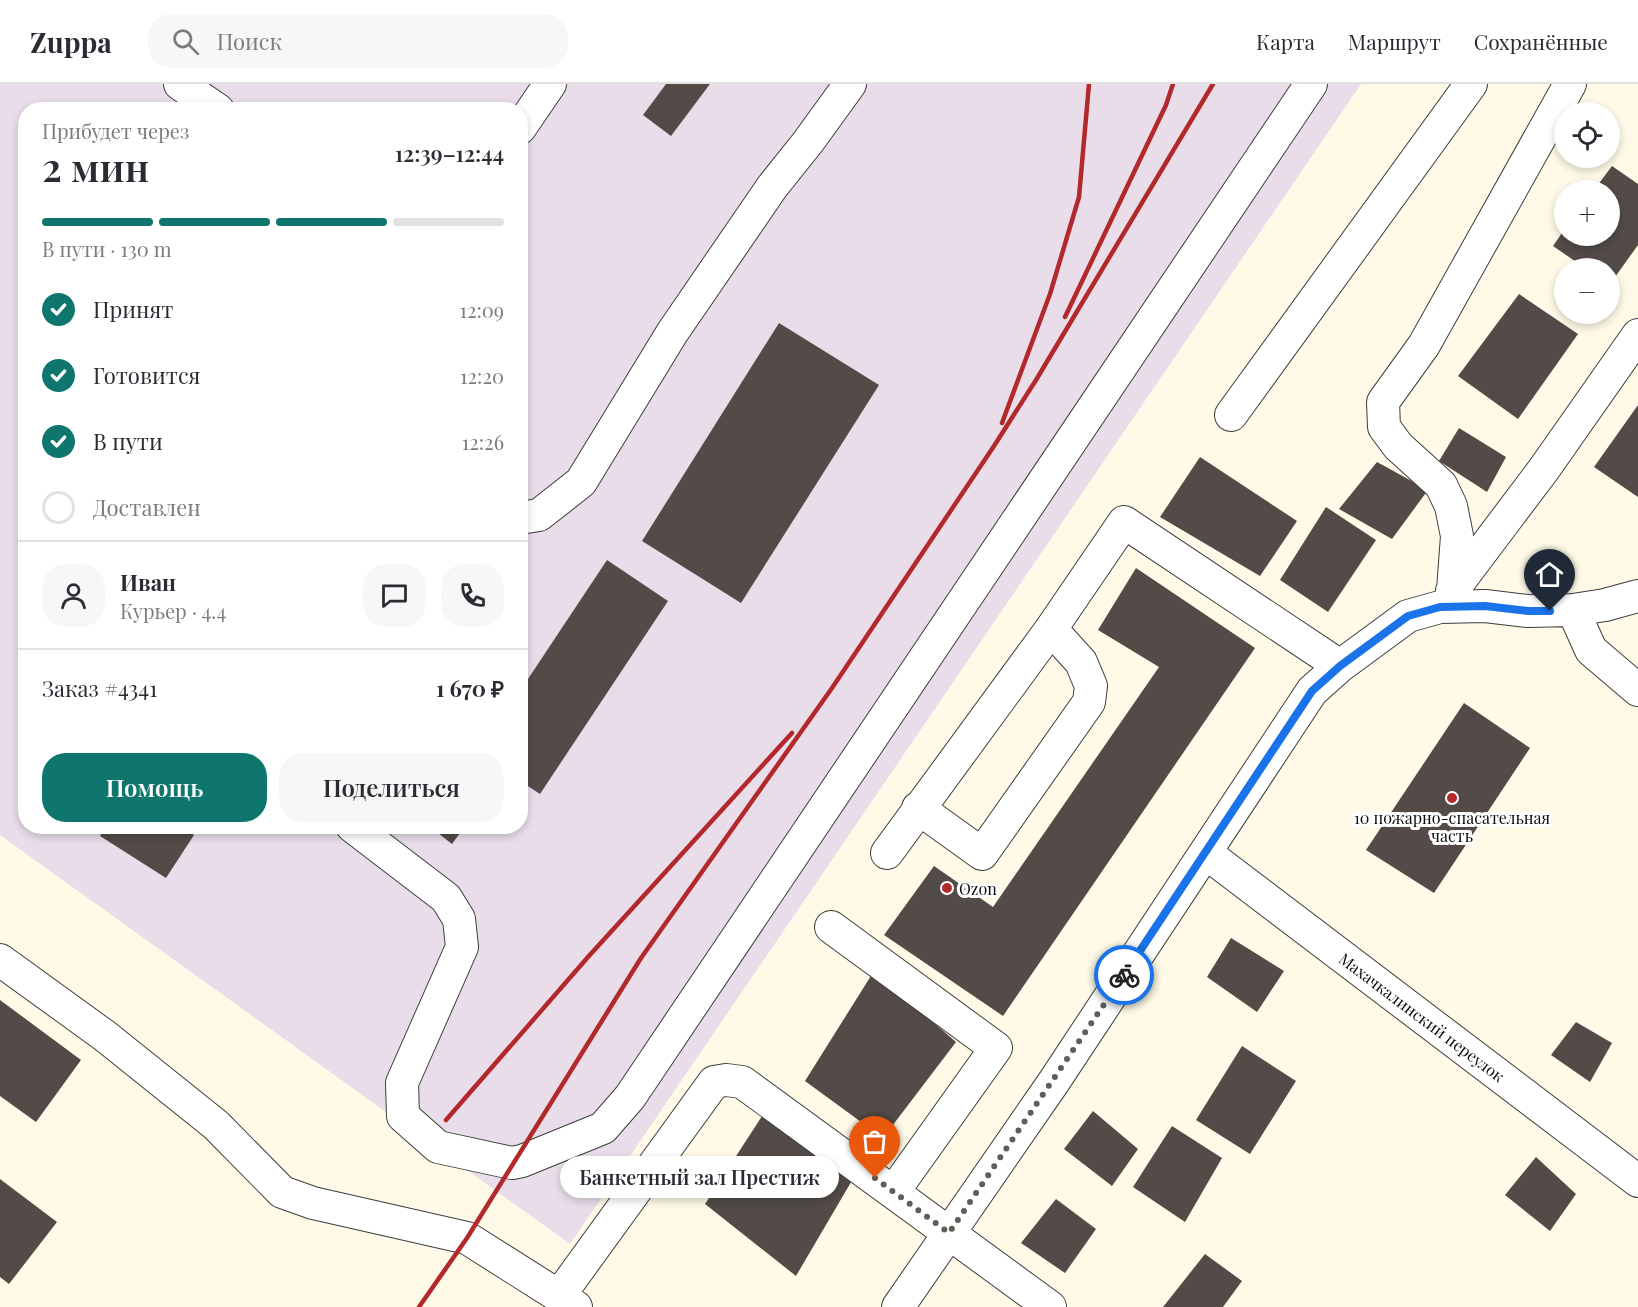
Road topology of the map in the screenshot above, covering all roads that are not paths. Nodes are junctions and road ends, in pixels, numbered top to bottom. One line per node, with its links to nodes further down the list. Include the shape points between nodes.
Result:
1 (180, 84): 7 (street)
2 (550, 84): 8 (street)
3 (850, 84): 11 (street, via 772,187 678,323 581,482 539,515)
4 (1311, 84): 19 (street, via 637,1087 603,1128 512,1163 438,1147 404,1116 402,1083 462,947 459,919 446,898)
5 (1471, 84): 10 (street)
6 (1570, 84): 13 (street, via 1424,345 1383,402 1384,427 1398,446 1441,485 1451,506 1457,536)
7 (206, 102)
8 (528, 116)
9 (1638, 335): 13 (street, via 1544,469)
10 (1231, 415)
11 (528, 517)
12 (1638, 596): 14 (street)
13 (1446, 598): 14 (street, via 1528,611); 16 (street, via 1408,616)
14 (1573, 610): 17 (street, via 1591,650)
15 (1051, 629): 16 (street, via 1124,522); 18 (street); 18 (street, via 1081,662 1091,686 1089,702 982,854)
16 (1340, 666): 21 (street, via 1312,691)
17 (1638, 690)
18 (918, 808): 20 (street)
19 (362, 834)
20 (887, 853)
21 (1206, 853): 24 (street, Махачкалинский переулок); 26 (street)
22 (831, 927): 25 (street, via 996,1048)
23 (0, 960): 27 (street, via 105,1036 216,1125 282,1192 467,1238)
24 (1638, 1181)
25 (894, 1191): 26 (street); 27 (street, via 742,1082 714,1082)
26 (949, 1233): 28 (street); 29 (street)
27 (567, 1301)
28 (898, 1307)
29 (1050, 1307)

